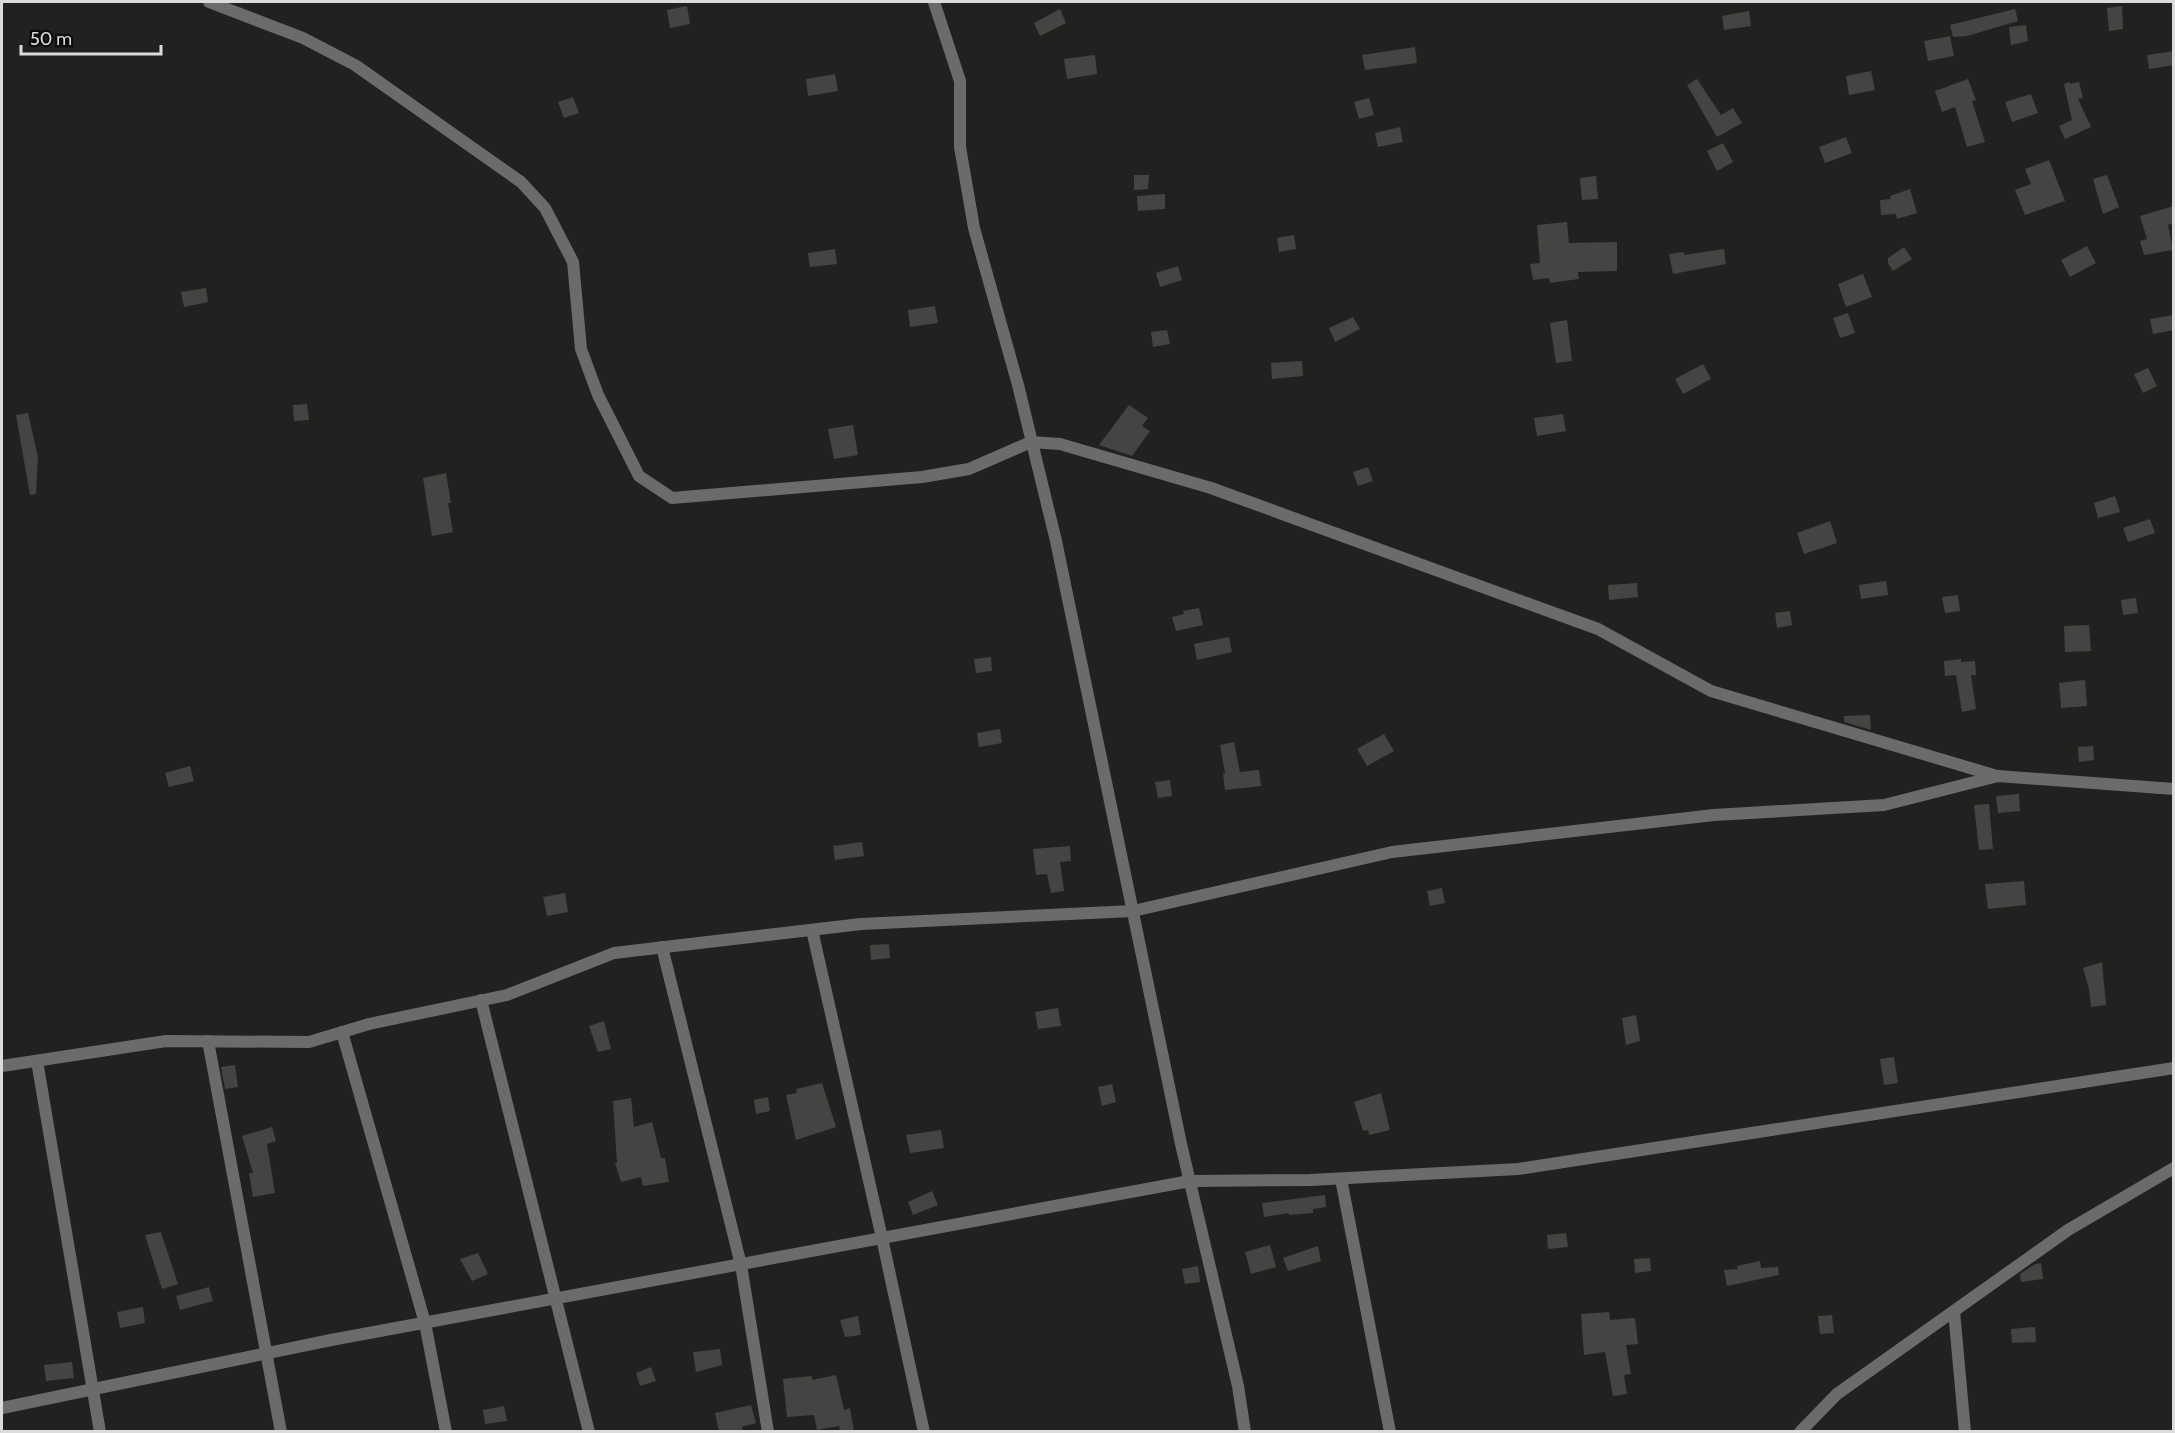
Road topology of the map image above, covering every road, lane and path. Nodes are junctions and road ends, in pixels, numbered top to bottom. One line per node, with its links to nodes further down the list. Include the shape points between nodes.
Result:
1 (209, 2): 3 (street, via 303,38 355,65 521,182 545,208 573,262 581,349 598,395 639,476 672,498 922,477 969,469)
2 (934, 2): 3 (street, via 960,81 960,147 974,228)
3 (1032, 442): 4 (street, via 1060,444 1211,488 1598,629 1711,691); 6 (street)
4 (1998, 776): 5 (street); 6 (street, via 1884,805 1714,815 1392,852)
5 (2174, 789)
6 (1133, 911): 7 (street, via 861,924); 17 (street)
7 (812, 930): 8 (street); 18 (street)
8 (662, 947): 9 (street, via 614,953 507,995); 19 (street)
9 (481, 1000): 10 (street); 20 (street)
10 (342, 1032): 11 (street, via 309,1042); 22 (street)
11 (207, 1041): 12 (street, via 166,1041); 23 (street)
12 (37, 1061): 13 (street); 24 (street)
13 (2, 1066)
14 (2174, 1068): 16 (street, via 1518,1169)
15 (2174, 1168): 21 (street, via 2068,1230)
16 (1341, 1179): 17 (street); 33 (street)
17 (1190, 1181): 18 (street); 32 (street)
18 (882, 1238): 19 (street); 31 (street)
19 (741, 1264): 20 (street); 30 (street)
20 (554, 1299): 22 (street); 29 (street)
21 (1954, 1311): 34 (street, via 1837,1394); 35 (street)
22 (425, 1323): 23 (street); 28 (street)
23 (266, 1353): 24 (street); 27 (street)
24 (94, 1389): 25 (street); 26 (street)
25 (2, 1408)
26 (100, 1431)
27 (281, 1431)
28 (446, 1431)
29 (589, 1431)
30 (768, 1431)
31 (924, 1431)
32 (1245, 1431)
33 (1390, 1431)
34 (1800, 1431)
35 (1965, 1431)

